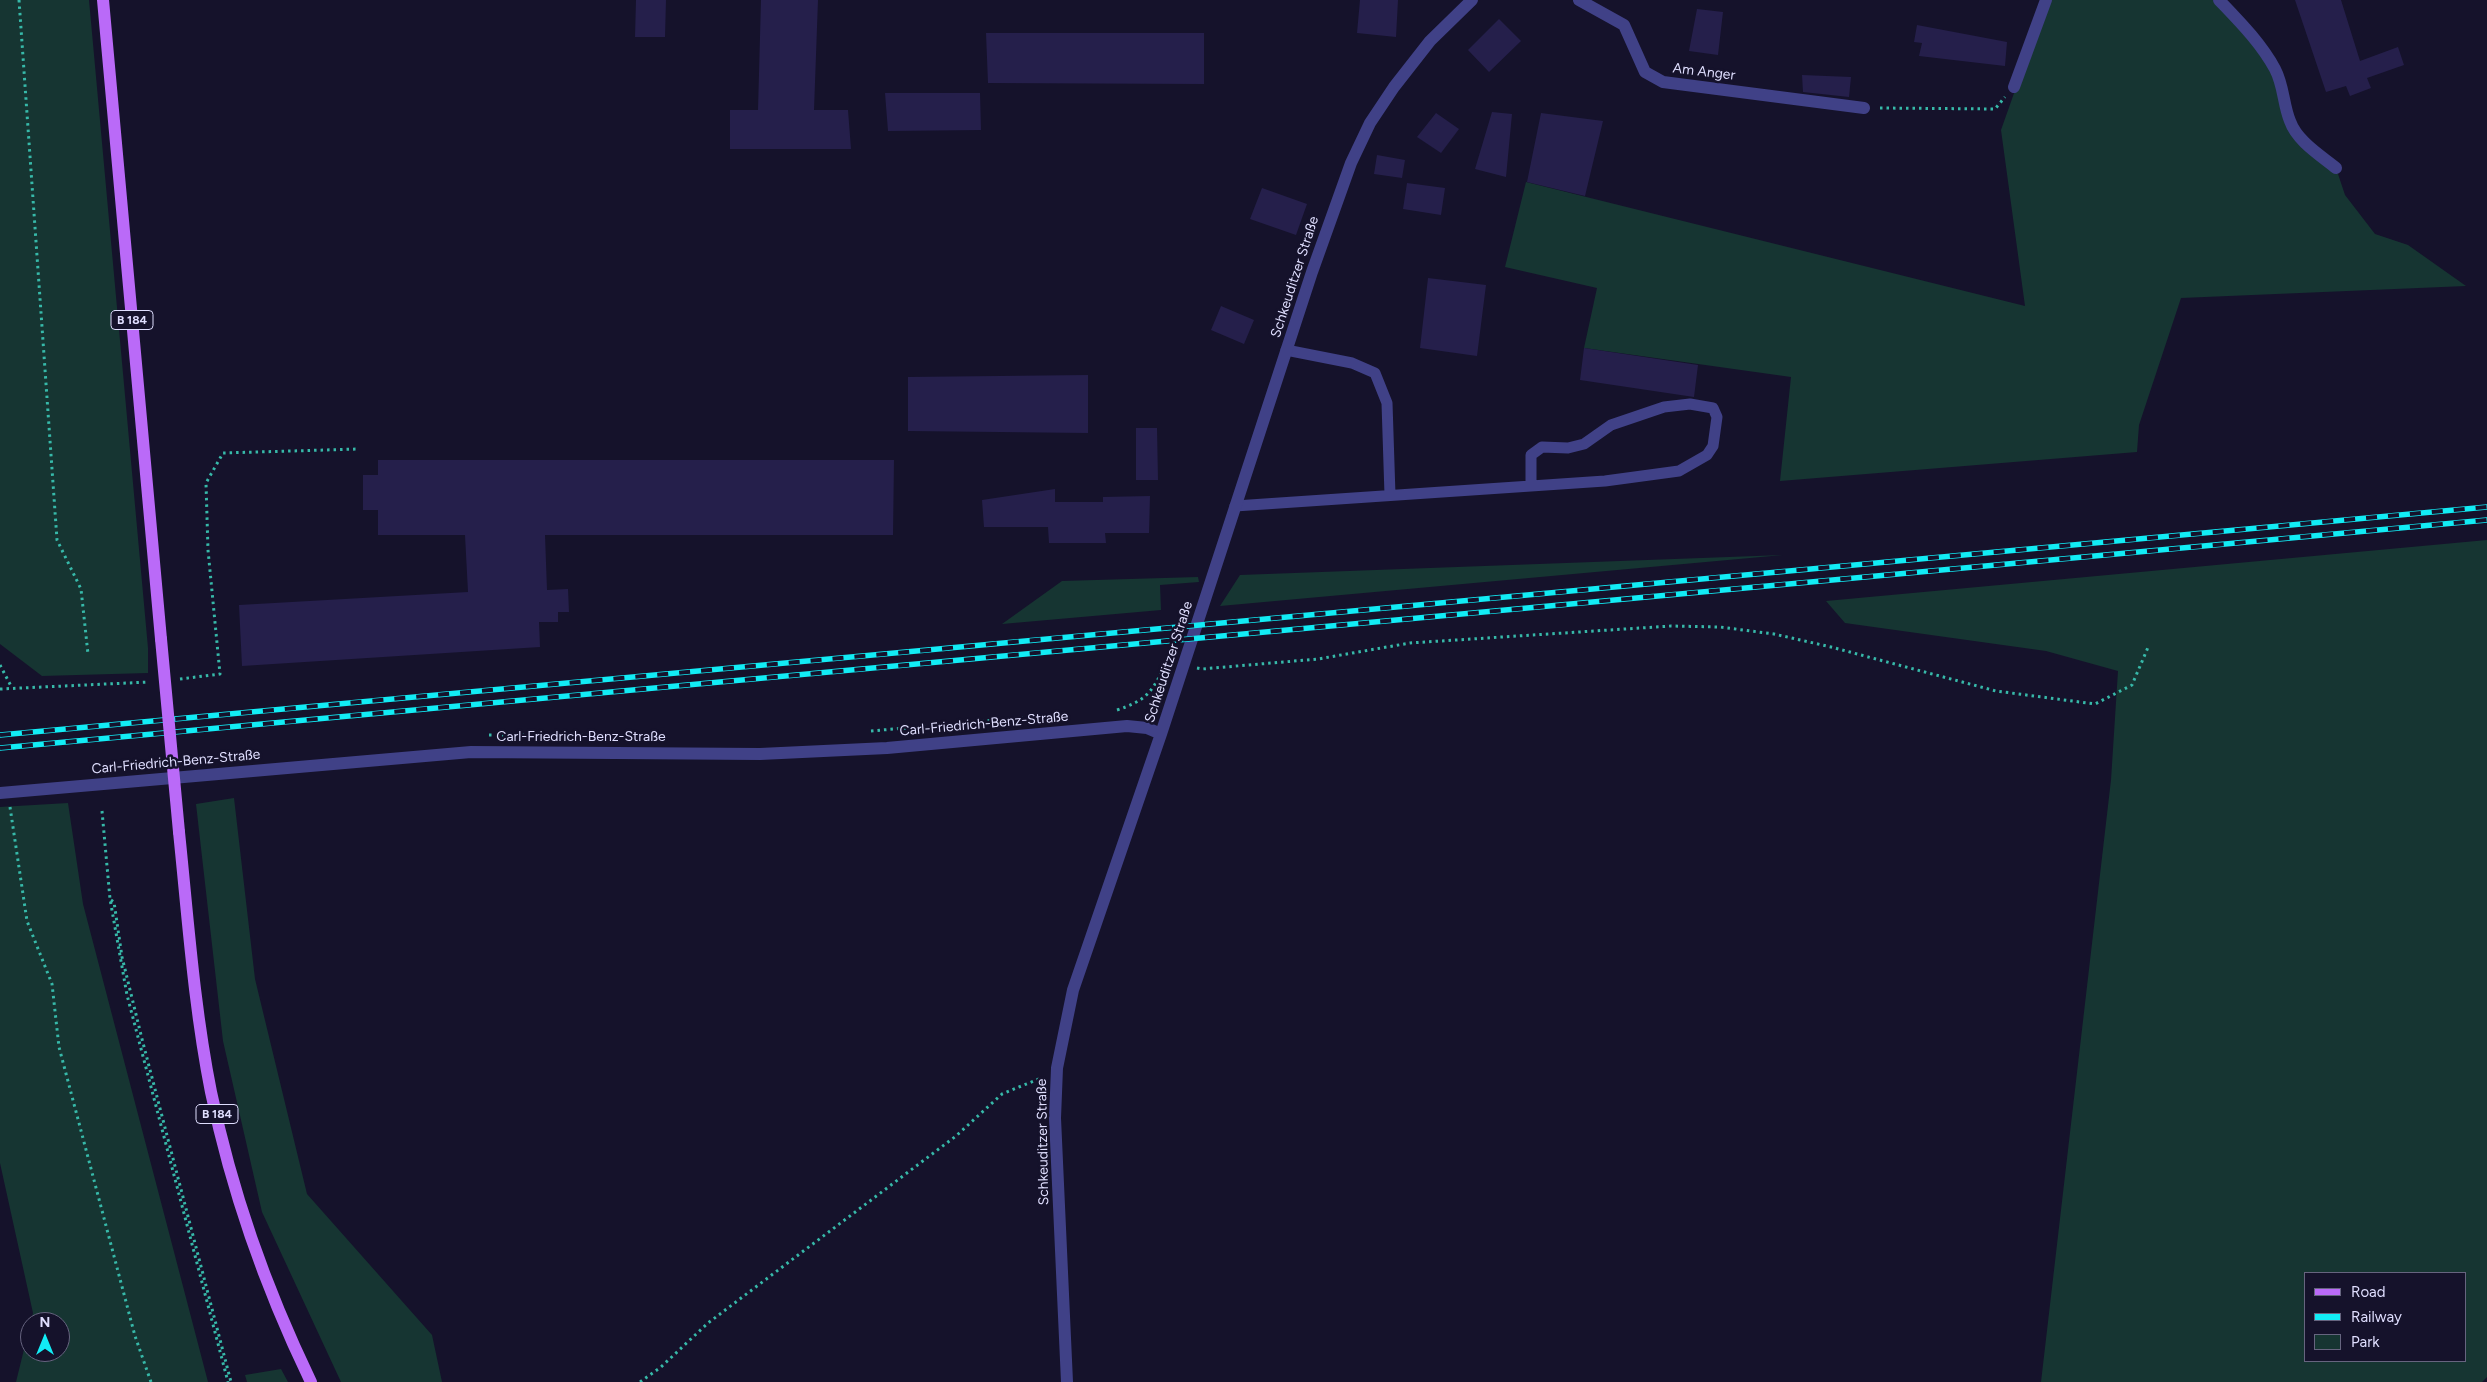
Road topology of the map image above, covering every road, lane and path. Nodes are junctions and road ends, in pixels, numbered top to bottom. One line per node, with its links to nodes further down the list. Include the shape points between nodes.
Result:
1 (19, 0): 16 (path, via 57,540 81,589)
2 (103, 0): 29 (main road, B 184, bridge, via 195,990 211,1092 237,1196 258,1261)
3 (1472, 0): 10 (street, Schkeuditzer Straße, via 1430,41 1370,123 1338,196)
4 (2046, 0): 7 (street)
5 (2219, 0): 9 (street, via 2251,34 2275,69 2284,91 2290,122 2305,143)
6 (1582, 1): 8 (street, Am Anger, via 1624,25 1645,72 1663,82)
7 (2014, 87): 8 (path, via 1995,109)
8 (1864, 108)
9 (2336, 168)
10 (1286, 350): 13 (lane, via 1352,363 1374,373 1387,403); 14 (street, Schkeuditzer Straße)
11 (359, 448): 19 (path, via 223,453 206,483 208,550 220,674)
12 (1531, 485): 12 (lane, via 1639,478 1679,471 1708,455 1713,446 1717,416 1713,408 1690,404 1664,406 1611,425 1584,444 1568,448 1542,447 1530,455); 13 (lane)
13 (1390, 495): 14 (lane)
14 (1235, 506): 18 (street, Schkeuditzer Straße)
15 (2149, 645): 18 (path, via 2132,685 2095,704 1996,691 1831,647 1774,634 1720,627 1671,626 1410,643 1318,660 1202,670)
16 (88, 654)
17 (0, 665): 22 (path)
18 (1184, 665): 23 (street, Schkeuditzer Straße)
19 (174, 679)
20 (156, 681): 22 (path)
21 (0, 688): 22 (path)
22 (12, 688)
23 (1161, 734): 24 (street, Carl-Friedrich-Benz-Straße, via 1147,728 1127,726 887,748 760,754 471,752); 26 (street, Schkeuditzer Straße, via 1073,990)
24 (4, 792): 27 (path, via 16,844 27,921 52,984 59,1047 135,1336)
25 (102, 811): 28 (path, via 120,965)
26 (1056, 1074): 30 (path, via 1002,1094 956,1136 708,1323); 31 (street, Schkeuditzer Straße, via 1055,1118)
27 (151, 1382)
28 (229, 1382)
29 (311, 1382)
30 (640, 1382)
31 (1067, 1382)

